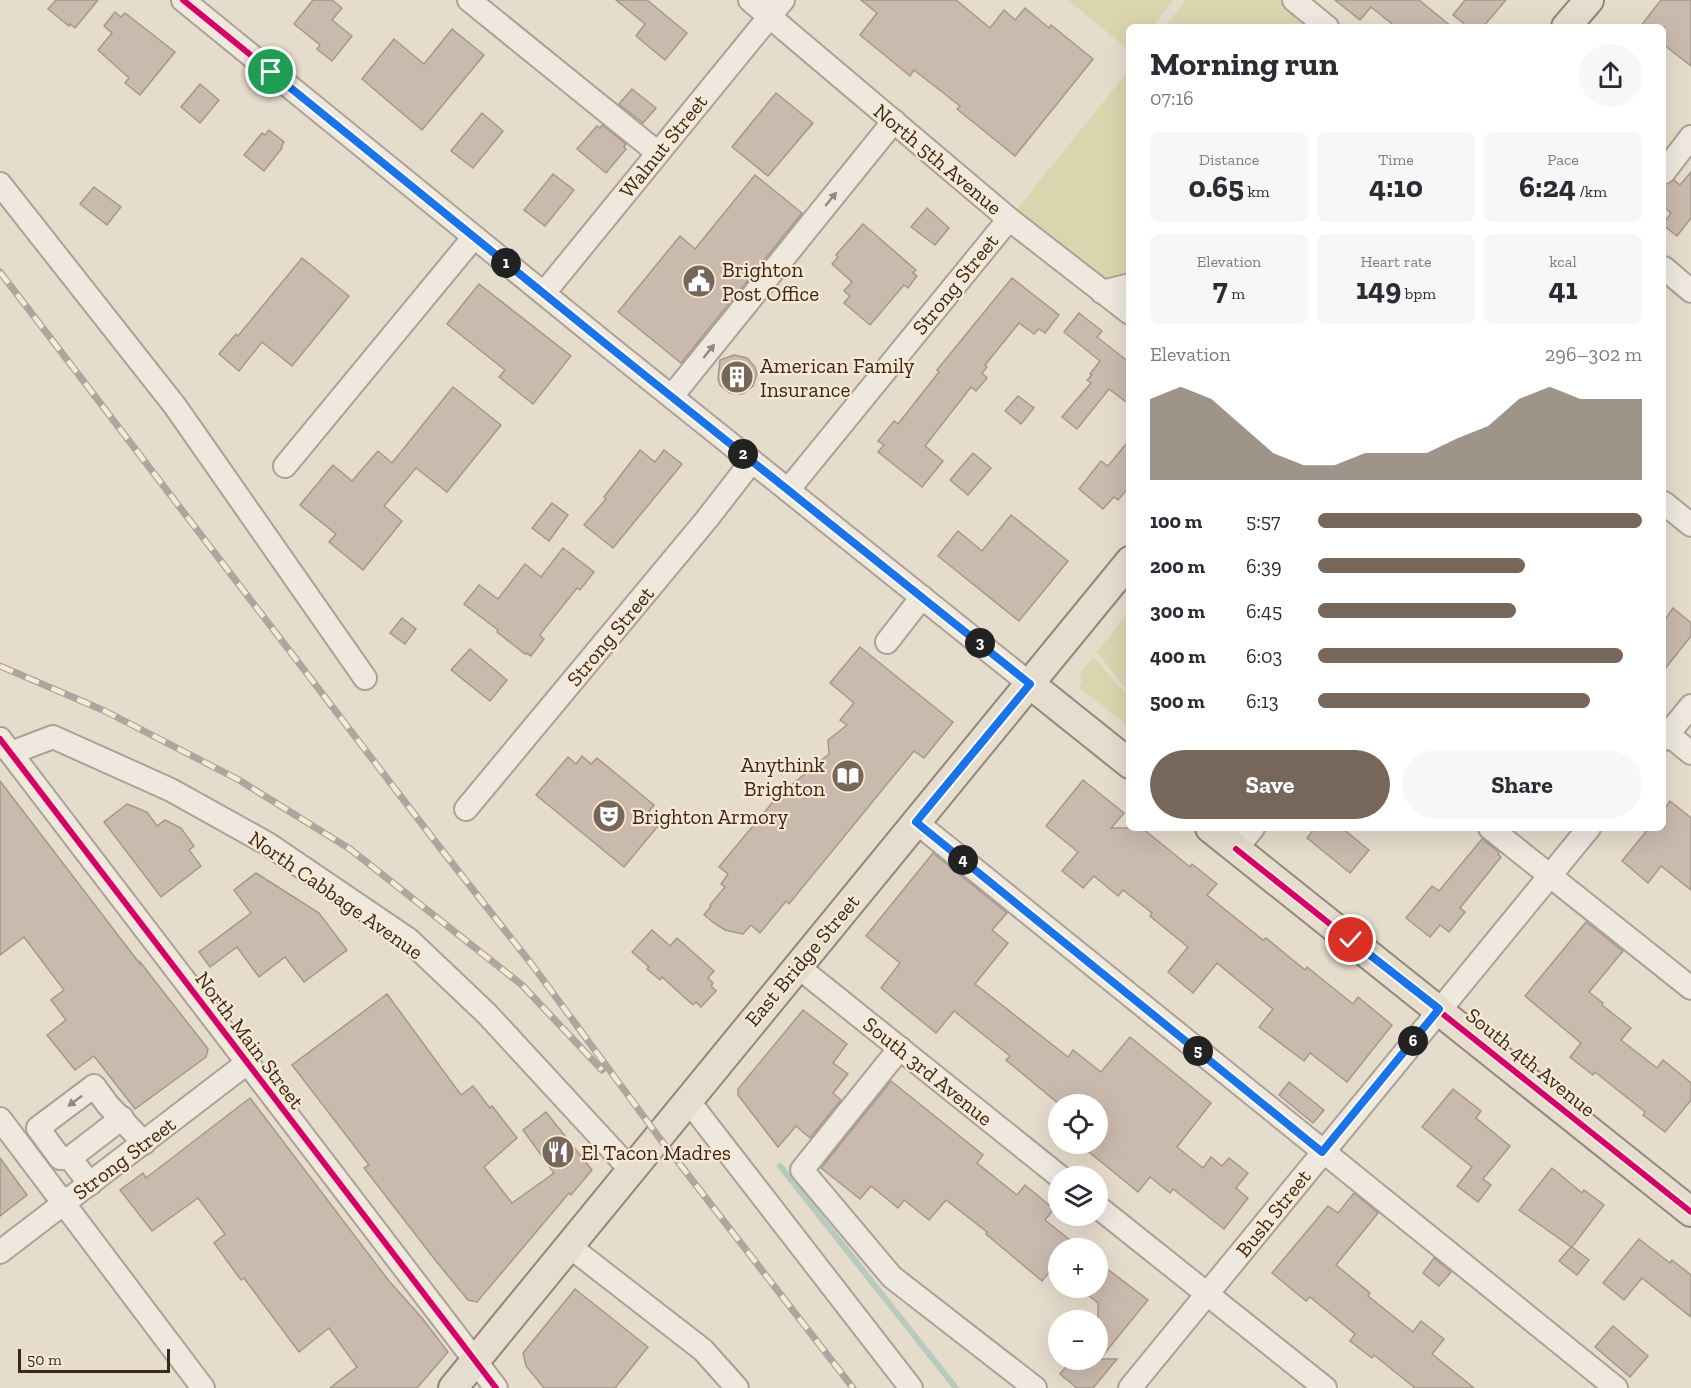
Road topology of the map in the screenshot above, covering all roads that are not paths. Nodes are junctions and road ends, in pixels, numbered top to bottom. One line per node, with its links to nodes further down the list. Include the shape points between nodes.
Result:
1 (183, 0): 15 (street)
2 (469, 0): 11 (street)
3 (750, 0): 6 (street, North 5th Avenue)
4 (1294, 0): 7 (street)
5 (1589, 0): 8 (main road)
6 (776, 8): 9 (street, North 5th Avenue); 11 (street, Walnut Street)
7 (1323, 24)
8 (1569, 24)
9 (894, 121): 14 (street, North 5th Avenue); 22 (street, one-way to 9)
10 (1691, 137): 12 (street)
11 (658, 153): 20 (street, Walnut Street)
12 (1666, 169)
13 (0, 184): 31 (street, via 175,406)
14 (1009, 219): 19 (street, North 5th Avenue); 25 (street, Strong Street)
15 (474, 237): 20 (street); 24 (street)
16 (1666, 270): 18 (street)
17 (1126, 286): 19 (street)
18 (1691, 291)
19 (1102, 292): 21 (street, North 5th Avenue)
20 (544, 293): 22 (street)
21 (1126, 310)
22 (672, 396): 23 (street)
23 (752, 461): 25 (street); 39 (street, Strong Street)
24 (285, 466)
25 (788, 490): 29 (street)
26 (1666, 505): 27 (street)
27 (1691, 525)
28 (1126, 566): 32 (main road, East Bridge Street)
29 (922, 597): 30 (street); 32 (street)
30 (887, 642)
31 (365, 678)
32 (1030, 684): 38 (main road); 40 (main road, East Bridge Street)
33 (1691, 706): 34 (street)
34 (1666, 734)
35 (1666, 736): 37 (street)
36 (5, 746): 50 (street, North Main Street); 58 (street, North Cabbage Avenue, via 53,737 171,790 282,853 408,939 487,1014)
37 (1691, 753)
38 (1126, 761)
39 (466, 808)
40 (916, 822): 46 (main road, East Bridge Street); 55 (street)
41 (1220, 831): 44 (main road, South 4th Avenue)
42 (1494, 831): 45 (street)
43 (1587, 831): 45 (street, Bush Street)
44 (1245, 839): 48 (main road, South 4th Avenue)
45 (1550, 876): 47 (street); 48 (street, Bush Street)
46 (797, 966): 49 (street, South 3rd Avenue); 51 (main road, East Bridge Street)
47 (1691, 988)
48 (1439, 1009): 55 (street, Bush Street); 61 (main road, South 4th Avenue)
49 (900, 1048): 57 (street, South 3rd Avenue); 72 (street, via 802,1170 892,1277)
50 (247, 1063): 54 (street, Strong Street); 66 (street, North Main Street)
51 (687, 1099): 58 (main road, East Bridge Street); 71 (street)
52 (122, 1118): 54 (street); 56 (street); 56 (street, one-way to 56, via 94,1086 38,1128 60,1158)
53 (0, 1119): 60 (street)
54 (144, 1143): 59 (street, Strong Street)
55 (1322, 1152): 65 (street, Bush Street); 75 (street)
56 (70, 1158): 59 (street)
57 (1048, 1167)
58 (631, 1170): 63 (main road, East Bridge Street)
59 (90, 1184): 60 (street, Strong Street)
60 (63, 1204): 64 (street, Strong Street); 67 (street)
61 (1688, 1204)
62 (1108, 1215): 65 (street)
63 (569, 1246): 66 (main road, East Bridge Street); 70 (street, via 703,1350)
64 (0, 1252)
65 (1207, 1294): 73 (street, Bush Street); 74 (street)
66 (475, 1360): 68 (main road, East Bridge Street); 69 (street, North Main Street)
67 (203, 1388)
68 (453, 1388)
69 (496, 1388)
70 (737, 1388)
71 (911, 1388)
72 (1035, 1388)
73 (1130, 1388)
74 (1325, 1388)
75 (1616, 1388)

